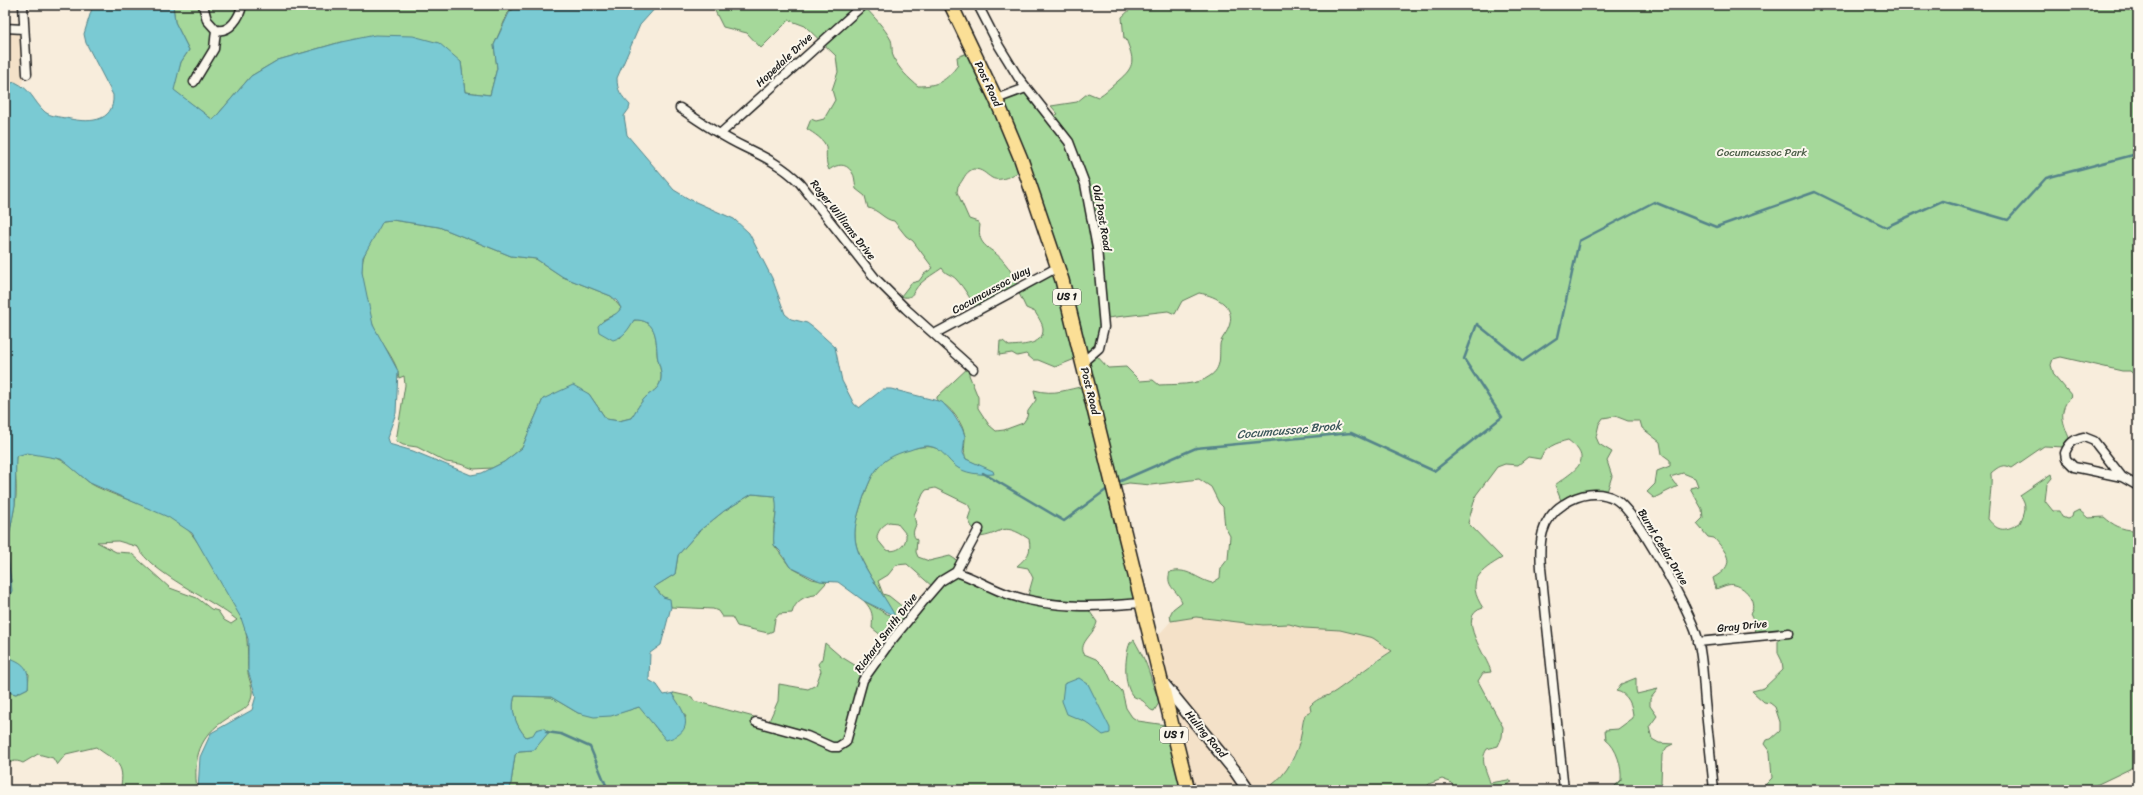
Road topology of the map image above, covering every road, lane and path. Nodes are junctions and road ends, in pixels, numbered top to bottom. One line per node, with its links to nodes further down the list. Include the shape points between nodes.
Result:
1 (23, 5): 8 (street)
2 (203, 5): 9 (street, via 207,20)
3 (242, 5): 9 (street, via 231,26 224,30)
4 (863, 5): 15 (street, Hopedale Drive)
5 (951, 5): 13 (main road, Post Road / US 1)
6 (978, 5): 12 (street, Old Post Road, via 999,46)
7 (5, 28): 8 (street)
8 (23, 29): 10 (street)
9 (216, 30): 11 (street, via 214,49)
10 (27, 74)
11 (194, 82)
12 (1026, 88): 13 (street); 18 (street, Old Post Road, via 1069,142 1085,184 1097,248 1104,327 1099,348)
13 (996, 99): 16 (main road, Post Road / US 1, via 1021,159)
14 (680, 108): 15 (street, Roger Williams Drive)
15 (721, 134): 17 (street, Roger Williams Drive, via 766,157 791,174 875,278)
16 (1058, 267): 17 (street, Cocumcussoc Way); 18 (main road, Post Road / US 1)
17 (934, 334): 19 (street, Roger Williams Drive)
18 (1084, 362): 24 (main road, Post Road / US 1)
19 (973, 369)
20 (2122, 477): 20 (street, via 2094,441 2076,439 2068,446 2065,452 2066,459 2074,467); 21 (street)
21 (2138, 486)
22 (979, 529): 23 (street, Richard Smith Drive)
23 (956, 572): 24 (street, via 1009,595 1043,603 1080,606); 28 (street, Richard Smith Drive, via 941,581 922,602 865,677 857,697 849,737 843,745 832,747 807,736)
24 (1141, 603): 27 (main road, Post Road / US 1)
25 (1789, 633): 26 (street, Gray Drive)
26 (1698, 642): 31 (street, Burnt Cedar Drive, via 1674,586 1644,534 1621,503 1607,496 1593,494 1572,499 1558,508 1541,532 1540,548); 32 (street, Burnt Cedar Drive)
27 (1161, 681): 29 (main road, Post Road / US 1); 30 (street, Huling Road, via 1222,754)
28 (756, 722)
29 (1188, 790)
30 (1248, 790)
31 (1564, 790)
32 (1714, 790)

